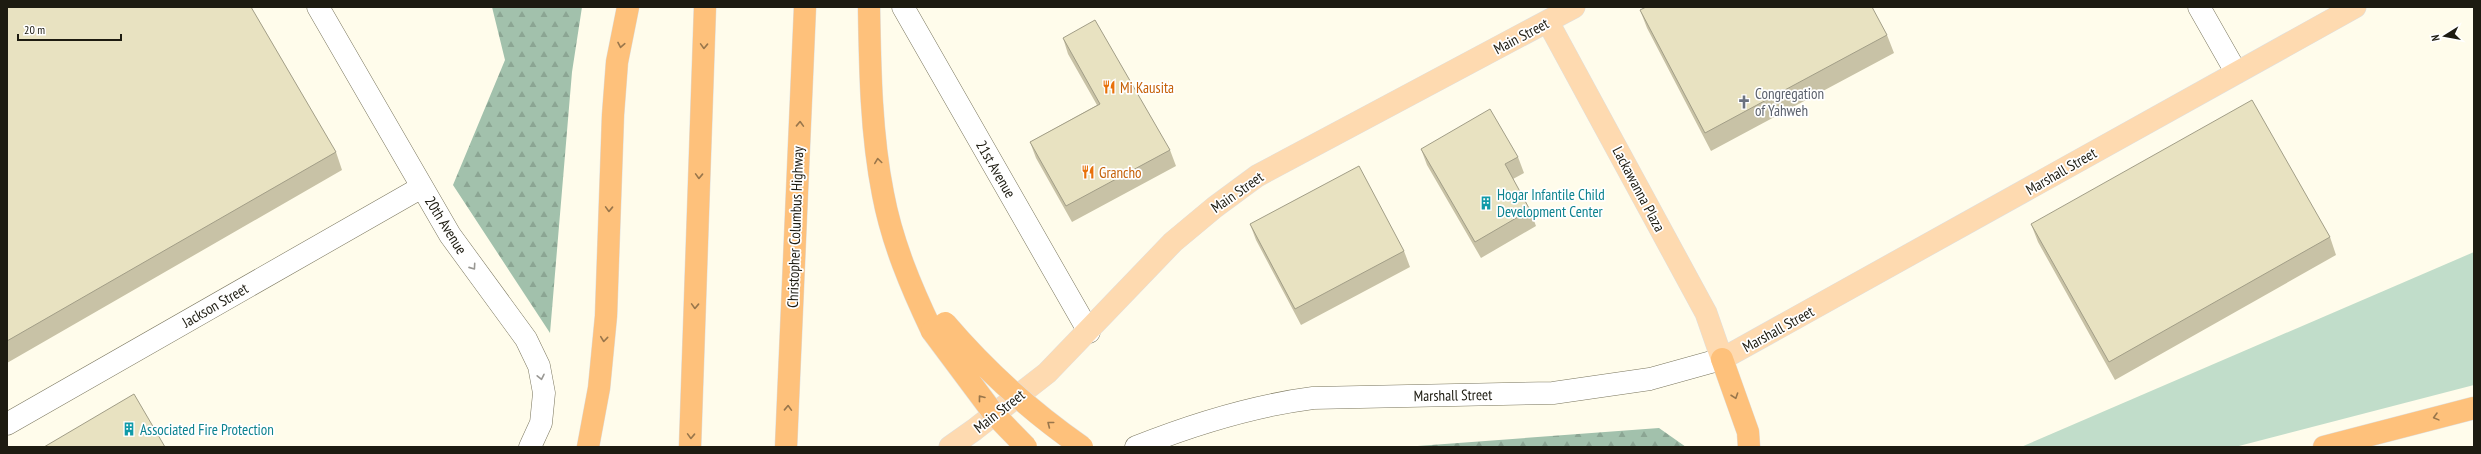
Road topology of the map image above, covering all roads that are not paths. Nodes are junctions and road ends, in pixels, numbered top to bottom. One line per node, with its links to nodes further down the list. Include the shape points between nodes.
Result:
1 (318, 7): 12 (street, 20th Avenue)
2 (628, 7): 19 (highway, one-way to 19, via 617,62 610,170 606,316 599,388)
3 (705, 7): 20 (highway, one-way to 20)
4 (805, 7): 21 (highway, Christopher Columbus Highway, one-way to 4)
5 (869, 7): 13 (highway, one-way to 5, via 912,288 894,240 883,195 876,147)
6 (903, 7): 14 (street, 21st Avenue)
7 (1574, 7): 10 (main road, Main Street)
8 (2199, 7): 11 (street)
9 (2355, 7): 11 (main road, Marshall Street)
10 (1548, 22): 14 (main road, Main Street, via 1258,176 1173,242); 15 (main road, Lackawanna Plaza, via 1706,313)
11 (2236, 72): 15 (main road, Marshall Street, via 1985,215)
12 (422, 187): 17 (street, Jackson Street); 18 (street, 20th Avenue, one-way to 18, via 450,235 526,339 539,366 544,393 541,423)
13 (939, 327): 23 (highway, one-way to 13, bridge, via 994,414); 24 (highway, one-way to 13, bridge, via 1016,398)
14 (1089, 332): 22 (main road, Main Street, via 1047,373)
15 (1722, 359): 25 (street, Marshall Street, via 1650,379 1567,391 1313,398 1278,403 1187,427); 26 (highway, one-way to 26, via 1748,432)
16 (2474, 408): 27 (highway, one-way to 27)
17 (7, 424)
18 (530, 447)
19 (588, 447)
20 (690, 447)
21 (786, 447)
22 (950, 447)
23 (1026, 447)
24 (1082, 447)
25 (1136, 447)
26 (1749, 447)
27 (2324, 447)

